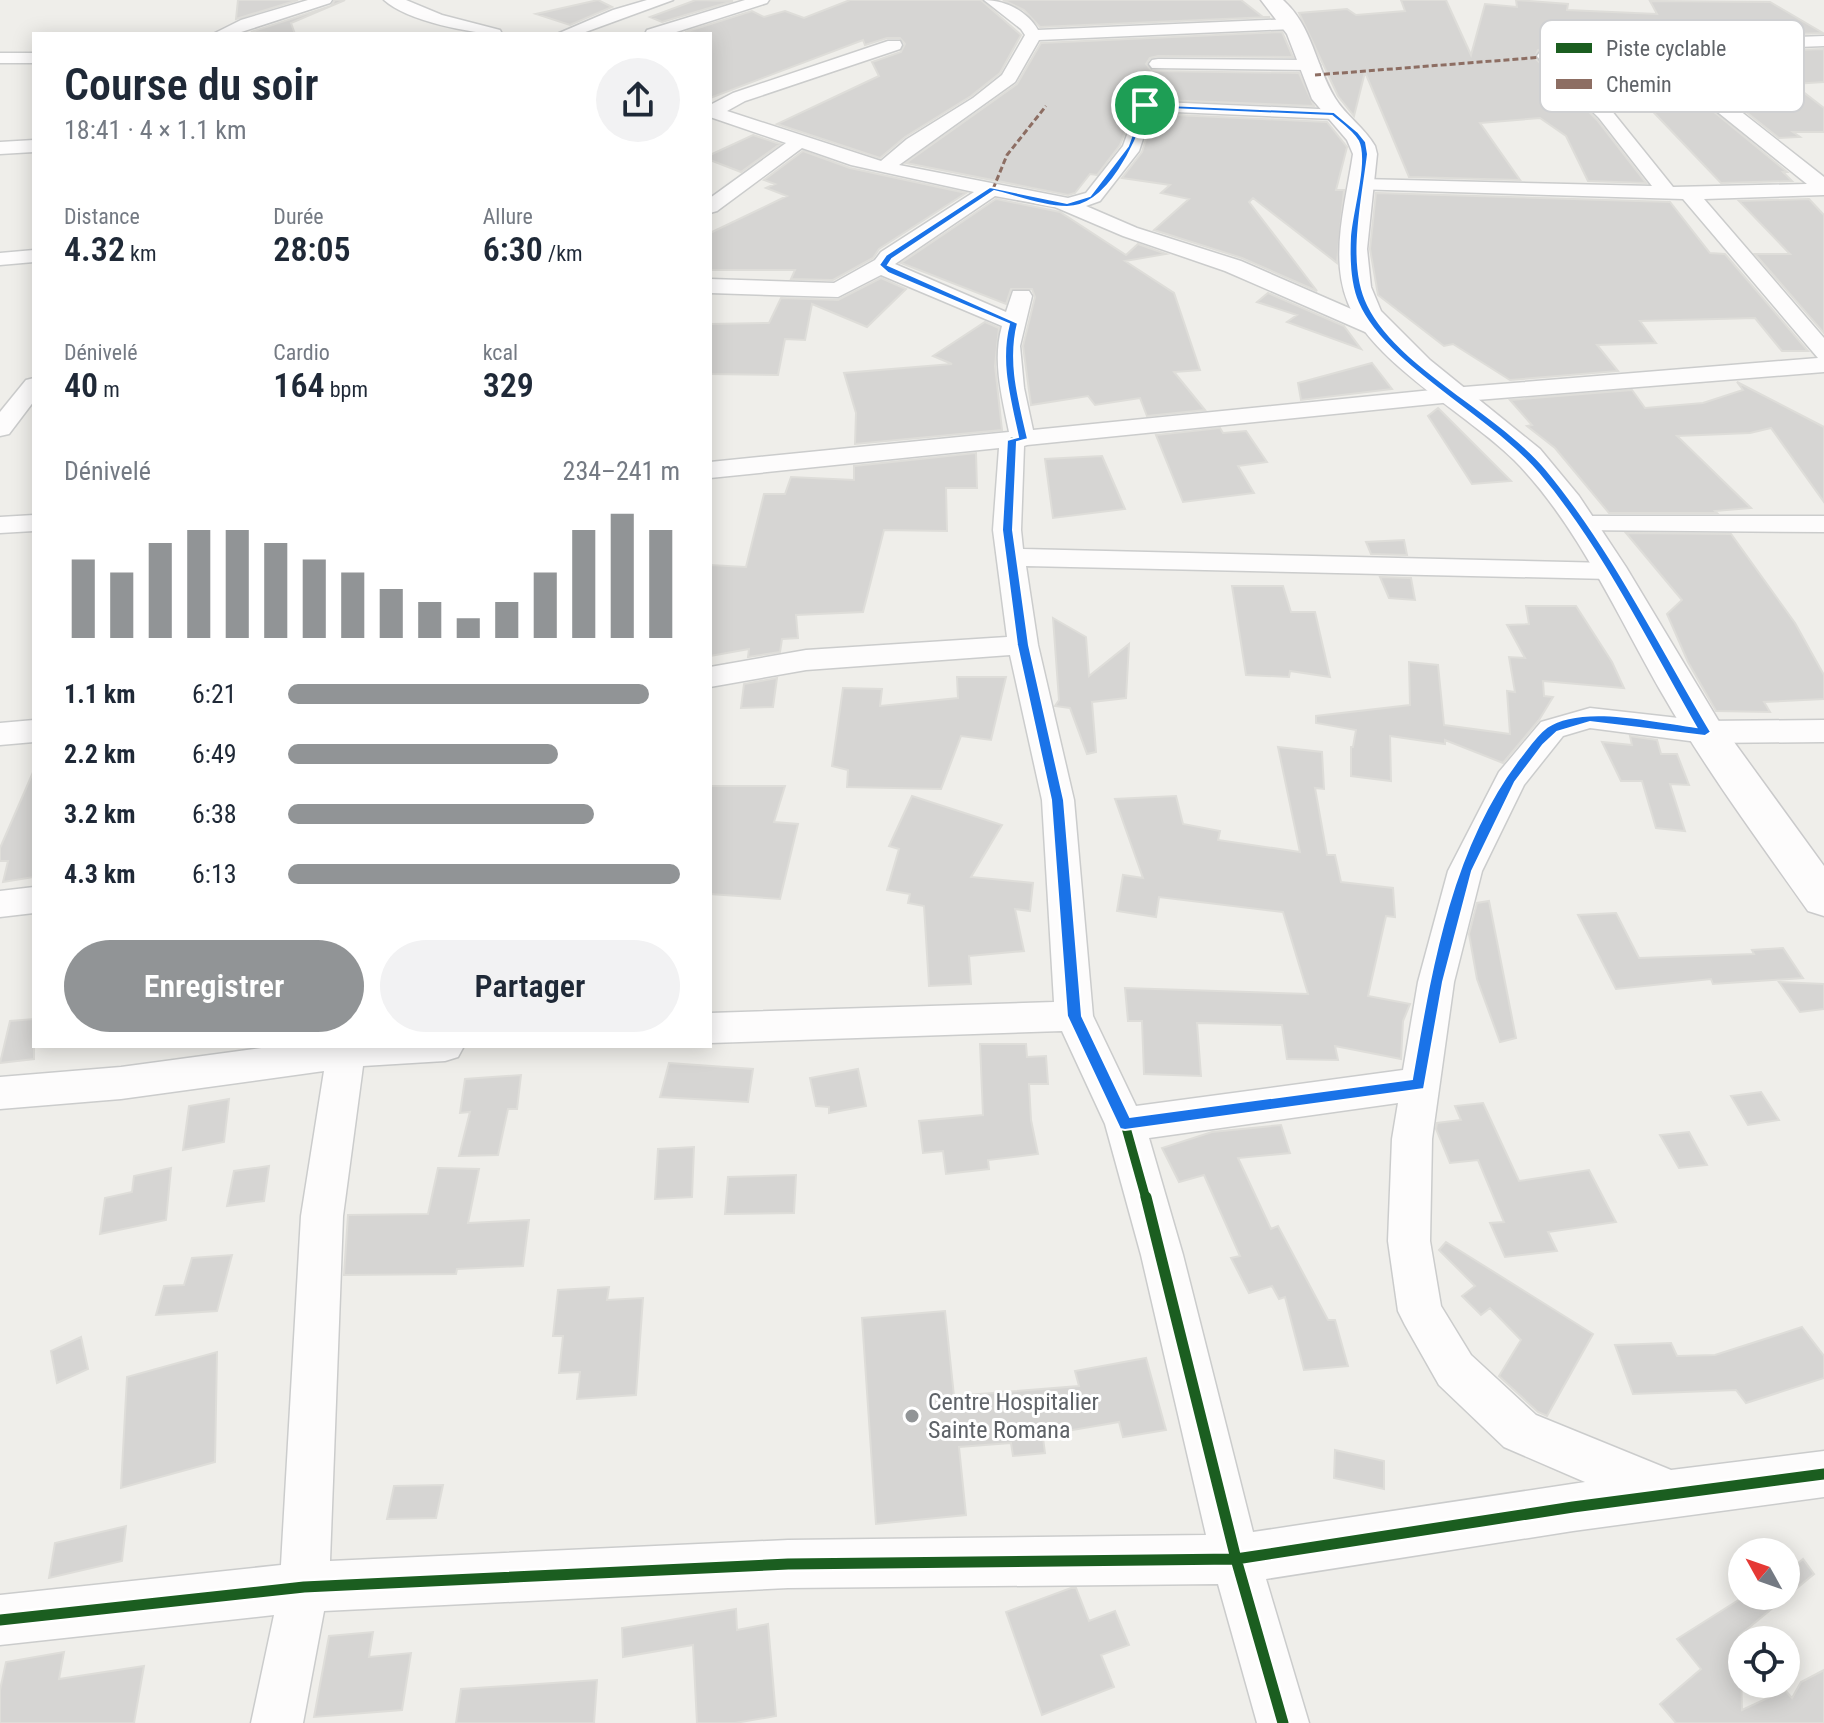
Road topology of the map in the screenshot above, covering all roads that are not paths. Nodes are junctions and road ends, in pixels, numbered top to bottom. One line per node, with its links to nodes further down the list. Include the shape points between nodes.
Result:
1 (324, 0): 8 (street)
2 (392, 0): 9 (street)
3 (665, 0): 10 (street)
4 (761, 0): 11 (street)
5 (992, 0): 12 (street)
6 (1271, 0): 7 (street)
7 (1292, 24): 12 (street); 19 (street)
8 (225, 32)
9 (487, 32)
10 (570, 32)
11 (659, 32)
12 (1033, 35): 28 (street, via 1009,78)
13 (1824, 41): 14 (street)
14 (1804, 42)
15 (894, 45): 20 (street)
16 (0, 58): 17 (street)
17 (32, 58)
18 (1158, 64): 19 (street)
19 (1311, 65): 24 (street)
20 (712, 110)
21 (712, 111): 25 (street)
22 (1603, 112): 32 (street)
23 (1729, 112): 30 (street)
24 (1334, 114): 29 (street, via 1362,142); 34 (street, via 1145,105 1132,147 1093,197)
25 (799, 142): 28 (street); 35 (street)
26 (32, 146): 27 (street)
27 (0, 148)
28 (885, 167): 31 (street)
29 (1361, 185): 32 (street); 42 (street, via 1354,238 1356,277 1363,303)
30 (1824, 188): 33 (street)
31 (993, 189): 34 (street); 38 (street)
32 (1666, 191): 33 (street)
33 (1689, 193): 43 (street)
34 (1067, 205): 42 (street, via 1233,266)
35 (712, 206)
36 (32, 256): 37 (street)
37 (0, 259)
38 (883, 265): 39 (street, via 838,290); 41 (street)
39 (712, 286)
40 (1021, 296): 41 (street)
41 (1014, 323): 48 (street, via 1008,346)
42 (1380, 330): 46 (street)
43 (1824, 353)
44 (1824, 365): 46 (street)
45 (32, 388): 47 (street)
46 (1452, 395): 48 (street); 51 (street, via 1516,444)
47 (0, 429)
48 (1018, 439): 49 (street); 54 (street, via 1007,530)
49 (712, 470)
50 (32, 523): 53 (street)
51 (1582, 524): 52 (street); 55 (street)
52 (1824, 524)
53 (0, 525)
54 (1011, 557): 55 (street); 56 (street)
55 (1610, 571): 60 (street)
56 (1023, 645): 57 (street, via 806,660); 65 (street, via 1058,800)
57 (712, 677)
58 (32, 731): 61 (street)
59 (1824, 731): 60 (street)
60 (1705, 732): 62 (street); 69 (street, via 1590,718 1552,729 1538,743 1510,780 1465,871 1436,982)
61 (0, 734)
62 (1824, 899)
63 (32, 900): 64 (street)
64 (0, 904)
65 (1074, 1016): 66 (street); 71 (street)
66 (712, 1028)
67 (412, 1048): 68 (street)
68 (346, 1052): 70 (street, via 121,1083); 75 (street, via 322,1216)
69 (1418, 1084): 71 (street); 73 (street, via 1409,1241 1420,1311 1455,1370 1520,1431)
70 (0, 1093)
71 (1125, 1124): 74 (street)
72 (1824, 1474): 73 (street)
73 (1672, 1495): 74 (street)
74 (1236, 1559): 75 (street, via 788,1564); 78 (street)
75 (304, 1587): 76 (street); 77 (street)
76 (0, 1620)
77 (277, 1723)
78 (1283, 1723)

